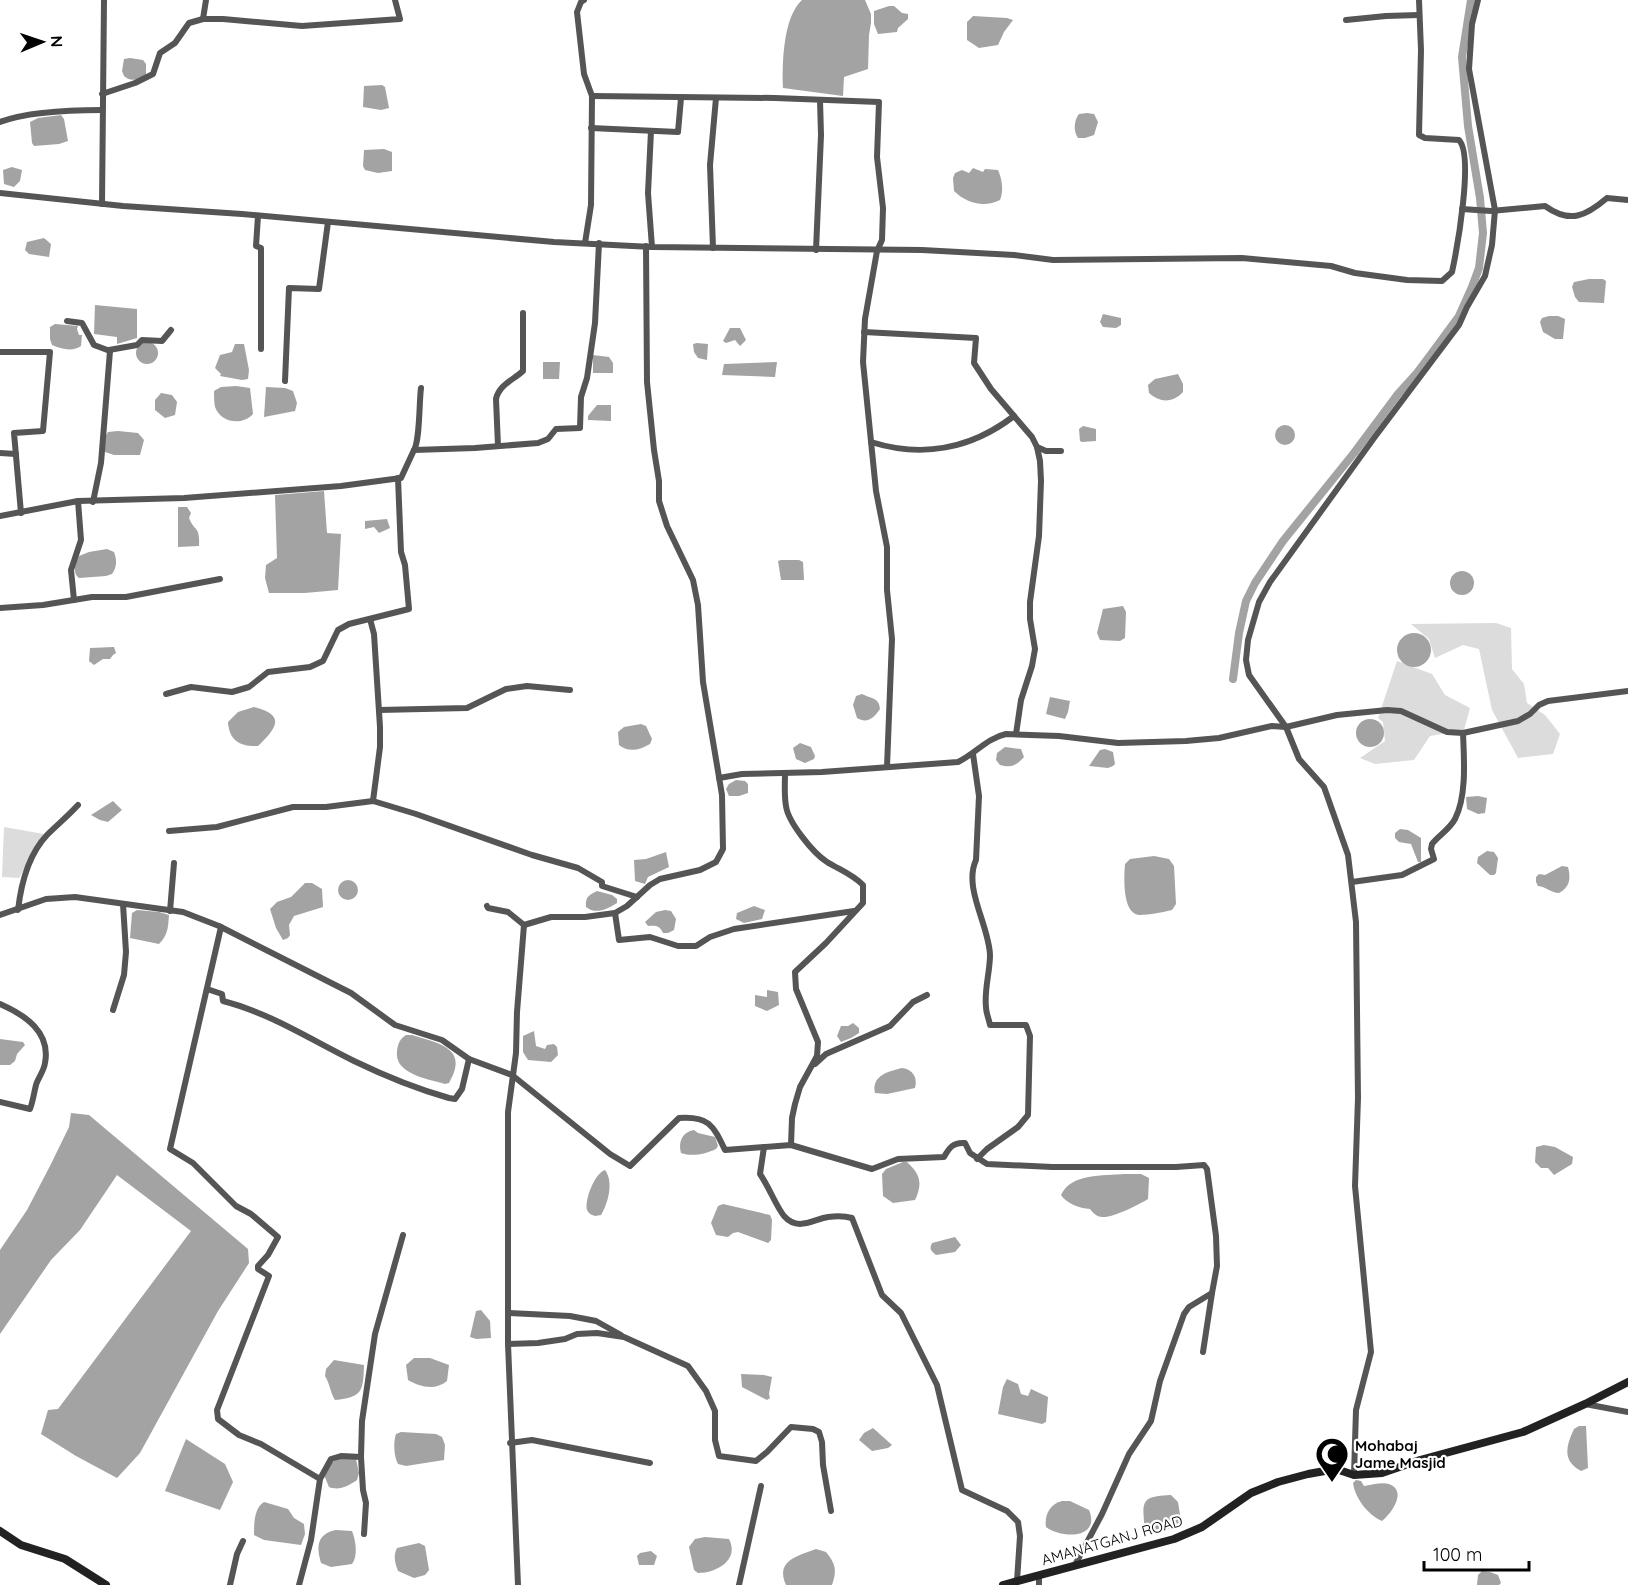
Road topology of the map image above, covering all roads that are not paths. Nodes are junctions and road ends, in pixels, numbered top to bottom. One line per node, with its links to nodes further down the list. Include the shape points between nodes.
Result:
1 (104, 0): 10 (street)
2 (206, 0): 8 (street)
3 (395, 0): 8 (street, via 400,19 302,27)
4 (584, 0): 11 (street, via 577,12 584,74)
5 (1419, 0): 7 (street)
6 (1478, 0): 23 (street, via 1469,69)
7 (1419, 15): 9 (street); 22 (street, via 1419,135 1459,140 1463,144 1466,174)
8 (203, 19): 10 (street, via 189,23 175,43 160,53 153,74)
9 (1346, 20)
10 (102, 94): 15 (street)
11 (592, 96): 12 (street); 17 (street)
12 (681, 98): 13 (street); 18 (street, via 678,132)
13 (716, 98): 14 (street); 29 (street, via 710,157)
14 (820, 100): 30 (street); 31 (street, via 879,102 877,157 883,208)
15 (102, 110): 16 (street, via 15,117); 21 (street)
16 (0, 122)
17 (591, 128): 18 (street); 26 (street, via 591,205)
18 (651, 131): 28 (street)
19 (0, 193): 21 (street)
20 (1628, 200): 23 (street, via 1607,198 1591,212 1575,217 1555,213 1545,206)
21 (102, 204): 24 (street)
22 (1462, 209): 23 (street); 31 (street, via 1452,272 1442,281 1407,280 1331,266 1242,258 1053,260 922,250)
23 (1493, 211): 62 (street, via 1492,245 1485,276 1459,325 1259,602 1248,640 1249,675)
24 (258, 216): 25 (street); 36 (street)
25 (328, 222): 26 (street); 39 (street, via 319,289 289,288)
26 (585, 243): 27 (street)
27 (599, 243): 28 (street); 43 (street, via 595,323 581,398 580,428 556,429 548,440 538,443)
28 (649, 246): 29 (street); 68 (street, via 647,382 660,501 667,526 693,580 703,682)
29 (713, 248): 30 (street)
30 (816, 250): 31 (street)
31 (878, 251): 35 (street)
32 (523, 314): 43 (street, via 523,371 498,392 496,399)
33 (67, 321): 37 (street, via 82,323 94,345)
34 (171, 330): 37 (street, via 162,341 142,340 137,345)
35 (864, 332): 41 (street, via 976,338 974,363); 42 (street)
36 (261, 349)
37 (110, 350): 51 (street, via 101,463)
38 (0, 351): 48 (street, via 50,352 44,431 14,433)
39 (285, 381)
40 (421, 388): 45 (street)
41 (1014, 416): 42 (street, via 974,441 938,450 912,451); 44 (street)
42 (871, 442): 66 (street, via 887,547 892,639)
43 (498, 446): 45 (street)
44 (1037, 447): 46 (street); 64 (street, via 1041,502 1030,619 1035,650)
45 (414, 450): 49 (street)
46 (1061, 451)
47 (0, 453): 48 (street)
48 (16, 454): 52 (street)
49 (398, 478): 51 (street, via 277,491); 57 (street, via 401,552 409,609)
50 (78, 501): 51 (street); 52 (street); 55 (street, via 81,540 71,570)
51 (93, 502)
52 (21, 513): 53 (street)
53 (0, 516)
54 (220, 579): 55 (street, via 126,597)
55 (74, 600): 56 (street)
56 (0, 608)
57 (370, 619): 60 (street, via 338,630 324,661 310,667 268,672 249,687 232,692 191,687); 61 (street)
58 (570, 690): 61 (street, via 527,686 506,689 467,708)
59 (1628, 691): 63 (street, via 1548,700 1518,721)
60 (166, 694)
61 (379, 710): 69 (street, via 380,747)
62 (1286, 727): 63 (street, via 1337,715 1387,710 1401,711 1447,732); 64 (street, via 1272,726 1219,738 1131,743); 73 (street, via 1299,759 1324,787 1348,855)
63 (1463, 733): 73 (street, via 1460,806 1455,820 1432,844 1434,860 1402,875)
64 (1016, 734): 65 (street, via 998,736)
65 (973, 754): 66 (street, via 958,762); 94 (street, via 979,796 976,860 971,880 990,954 985,1006 990,1025 1026,1025 1030,1036 1028,1115)
66 (888, 766): 67 (street)
67 (785, 773): 68 (street); 79 (street, via 786,808 811,849 863,885 863,903)
68 (719, 777): 74 (street, via 723,849 716,862 700,870 660,879)
69 (373, 801): 71 (street, via 292,807 217,826); 74 (street, via 578,868 602,882 602,886)
70 (78, 805): 77 (street, via 45,836 20,890)
71 (169, 831)
72 (174, 863): 78 (street)
73 (1352, 882): 107 (street, via 1358,1098 1355,1186 1371,1352 1356,1410)
74 (637, 897): 80 (street)
75 (123, 904): 77 (street, via 75,897 46,899); 78 (street); 87 (street, via 124,975)
76 (486, 906): 82 (street, via 508,912)
77 (18, 910): 81 (street)
78 (170, 911): 83 (street)
79 (855, 911): 80 (street, via 734,929 696,946 678,946 650,937 619,940); 89 (street, via 795,972 796,989 818,1042 817,1056)
80 (615, 913): 82 (street, via 551,917)
81 (0, 915)
82 (524, 925): 90 (street)
83 (221, 927): 84 (street); 88 (street, via 351,993 395,1025 442,1040)
84 (207, 989): 88 (street, via 222,994 223,1000 260,1013 399,1081 455,1100); 108 (street, via 170,1149 193,1163 236,1206 278,1237 258,1266 269,1276 217,1410 218,1419 239,1435)
85 (927, 995): 89 (street, via 913,1002 890,1026 826,1054)
86 (0, 1004): 91 (street, via 34,1026 46,1048 30,1109)
87 (113, 1010)
88 (470, 1059): 90 (street)
89 (808, 1071): 92 (street, via 795,1104)
90 (512, 1075): 93 (street, via 630,1166 679,1118 698,1117 714,1128 725,1150); 97 (street, via 508,1112)
91 (0, 1102)
92 (791, 1145): 93 (street); 94 (street, via 873,1168 898,1159 944,1157 958,1143 965,1143)
93 (764, 1147): 116 (street, via 760,1174 784,1217 798,1224 827,1217 852,1218 882,1295 901,1313 938,1385 962,1490 1007,1511 1018,1522)
94 (977, 1159): 96 (street, via 987,1164 1052,1167 1204,1165 1216,1236 1217,1266)
95 (403, 1235): 105 (street, via 375,1334 362,1421)
96 (1212, 1293): 100 (street); 114 (street, via 1184,1314 1160,1381 1151,1421 1129,1454)
97 (508, 1313): 98 (street, via 596,1321); 99 (street)
98 (624, 1337): 99 (street, via 577,1334 538,1343); 110 (street, via 688,1366 706,1390 715,1411 719,1456 756,1461 791,1426 819,1432)
99 (508, 1344): 104 (street)
100 (1203, 1352)
101 (1628, 1382): 102 (main road, AMANATGANJ ROAD)
102 (1585, 1404): 103 (street); 107 (main road, AMANATGANJ ROAD, via 1523,1431 1382,1473)
103 (1628, 1412)
104 (510, 1443): 106 (street, via 531,1440); 120 (street)
105 (361, 1457): 108 (street, via 331,1459); 112 (street, via 366,1503)
106 (650, 1463)
107 (1354, 1475): 114 (main road, AMANATGANJ ROAD, via 1336,1469 1278,1482 1251,1493 1202,1527 1174,1539)
108 (320, 1479): 119 (street)
109 (760, 1486): 121 (street)
110 (831, 1510)
111 (0, 1531): 117 (main road, via 21,1545 65,1559)
112 (364, 1534)
113 (243, 1540): 118 (street)
114 (1075, 1565): 115 (main road, AMANATGANJ ROAD)
115 (1039, 1575): 116 (main road, AMANATGANJ ROAD); 123 (street)
116 (1017, 1581): 122 (main road, AMANATGANJ ROAD)
117 (106, 1585)
118 (230, 1585)
119 (299, 1585)
120 (518, 1585)
121 (739, 1585)
122 (1003, 1585)
123 (1039, 1585)

